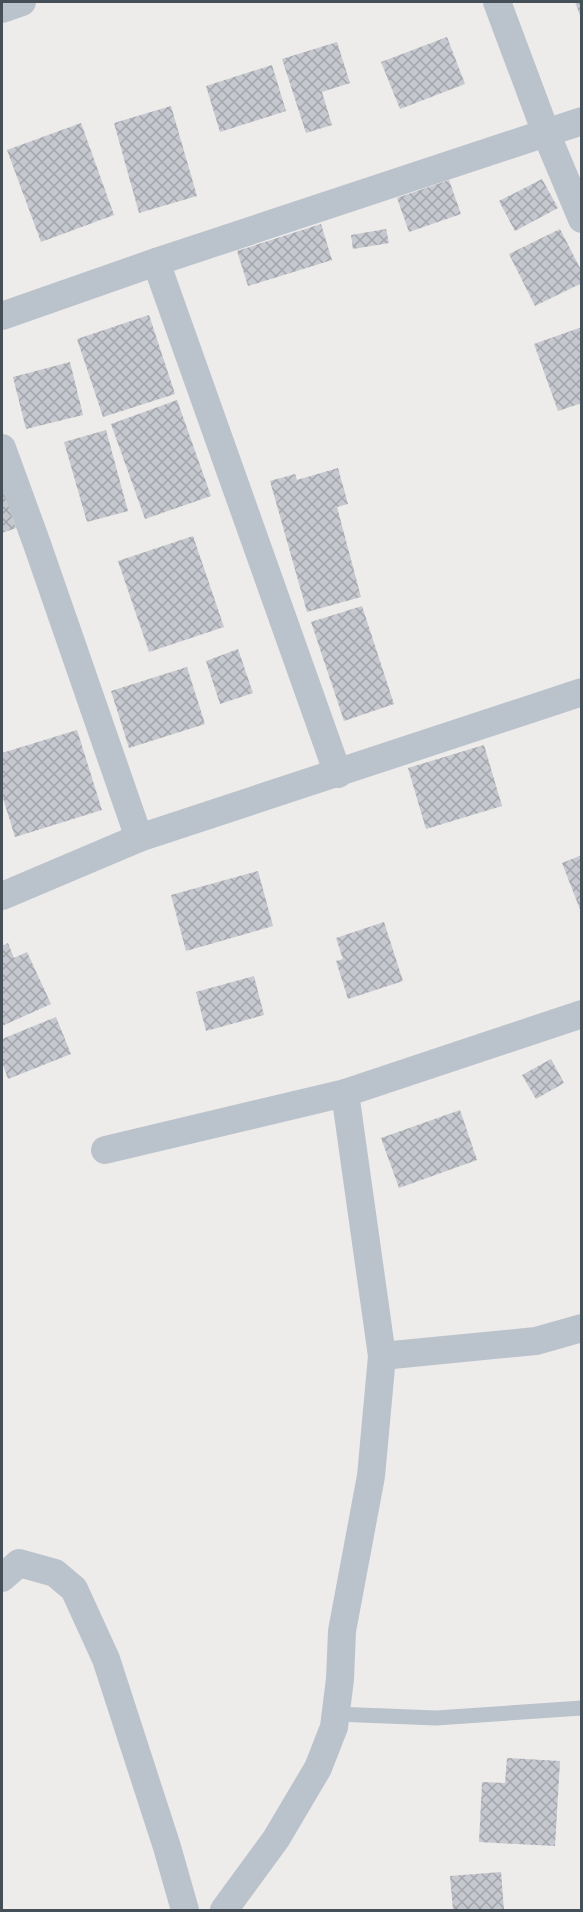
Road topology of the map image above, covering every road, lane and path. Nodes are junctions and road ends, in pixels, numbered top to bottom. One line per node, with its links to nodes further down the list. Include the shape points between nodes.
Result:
1 (22, 2): 3 (street)
2 (496, 2): 5 (street)
3 (2, 9)
4 (582, 121): 5 (street)
5 (546, 133): 6 (street); 7 (street)
6 (582, 219)
7 (156, 262): 8 (street); 11 (street)
8 (2, 316)
9 (2, 448): 12 (street)
10 (582, 692): 11 (street)
11 (338, 774): 12 (street)
12 (139, 838): 13 (street)
13 (2, 896)
14 (582, 1014): 15 (street)
15 (345, 1093): 16 (street); 18 (street)
16 (105, 1150)
17 (582, 1328): 18 (street, via 537,1341)
18 (382, 1356): 21 (street, via 371,1476 342,1631)
19 (2, 1578): 22 (street, via 19,1563 55,1572 74,1589 106,1659)
20 (582, 1708): 21 (lane, via 436,1718)
21 (335, 1714): 23 (street, via 318,1768 276,1839)
22 (185, 1911)
23 (224, 1911)

